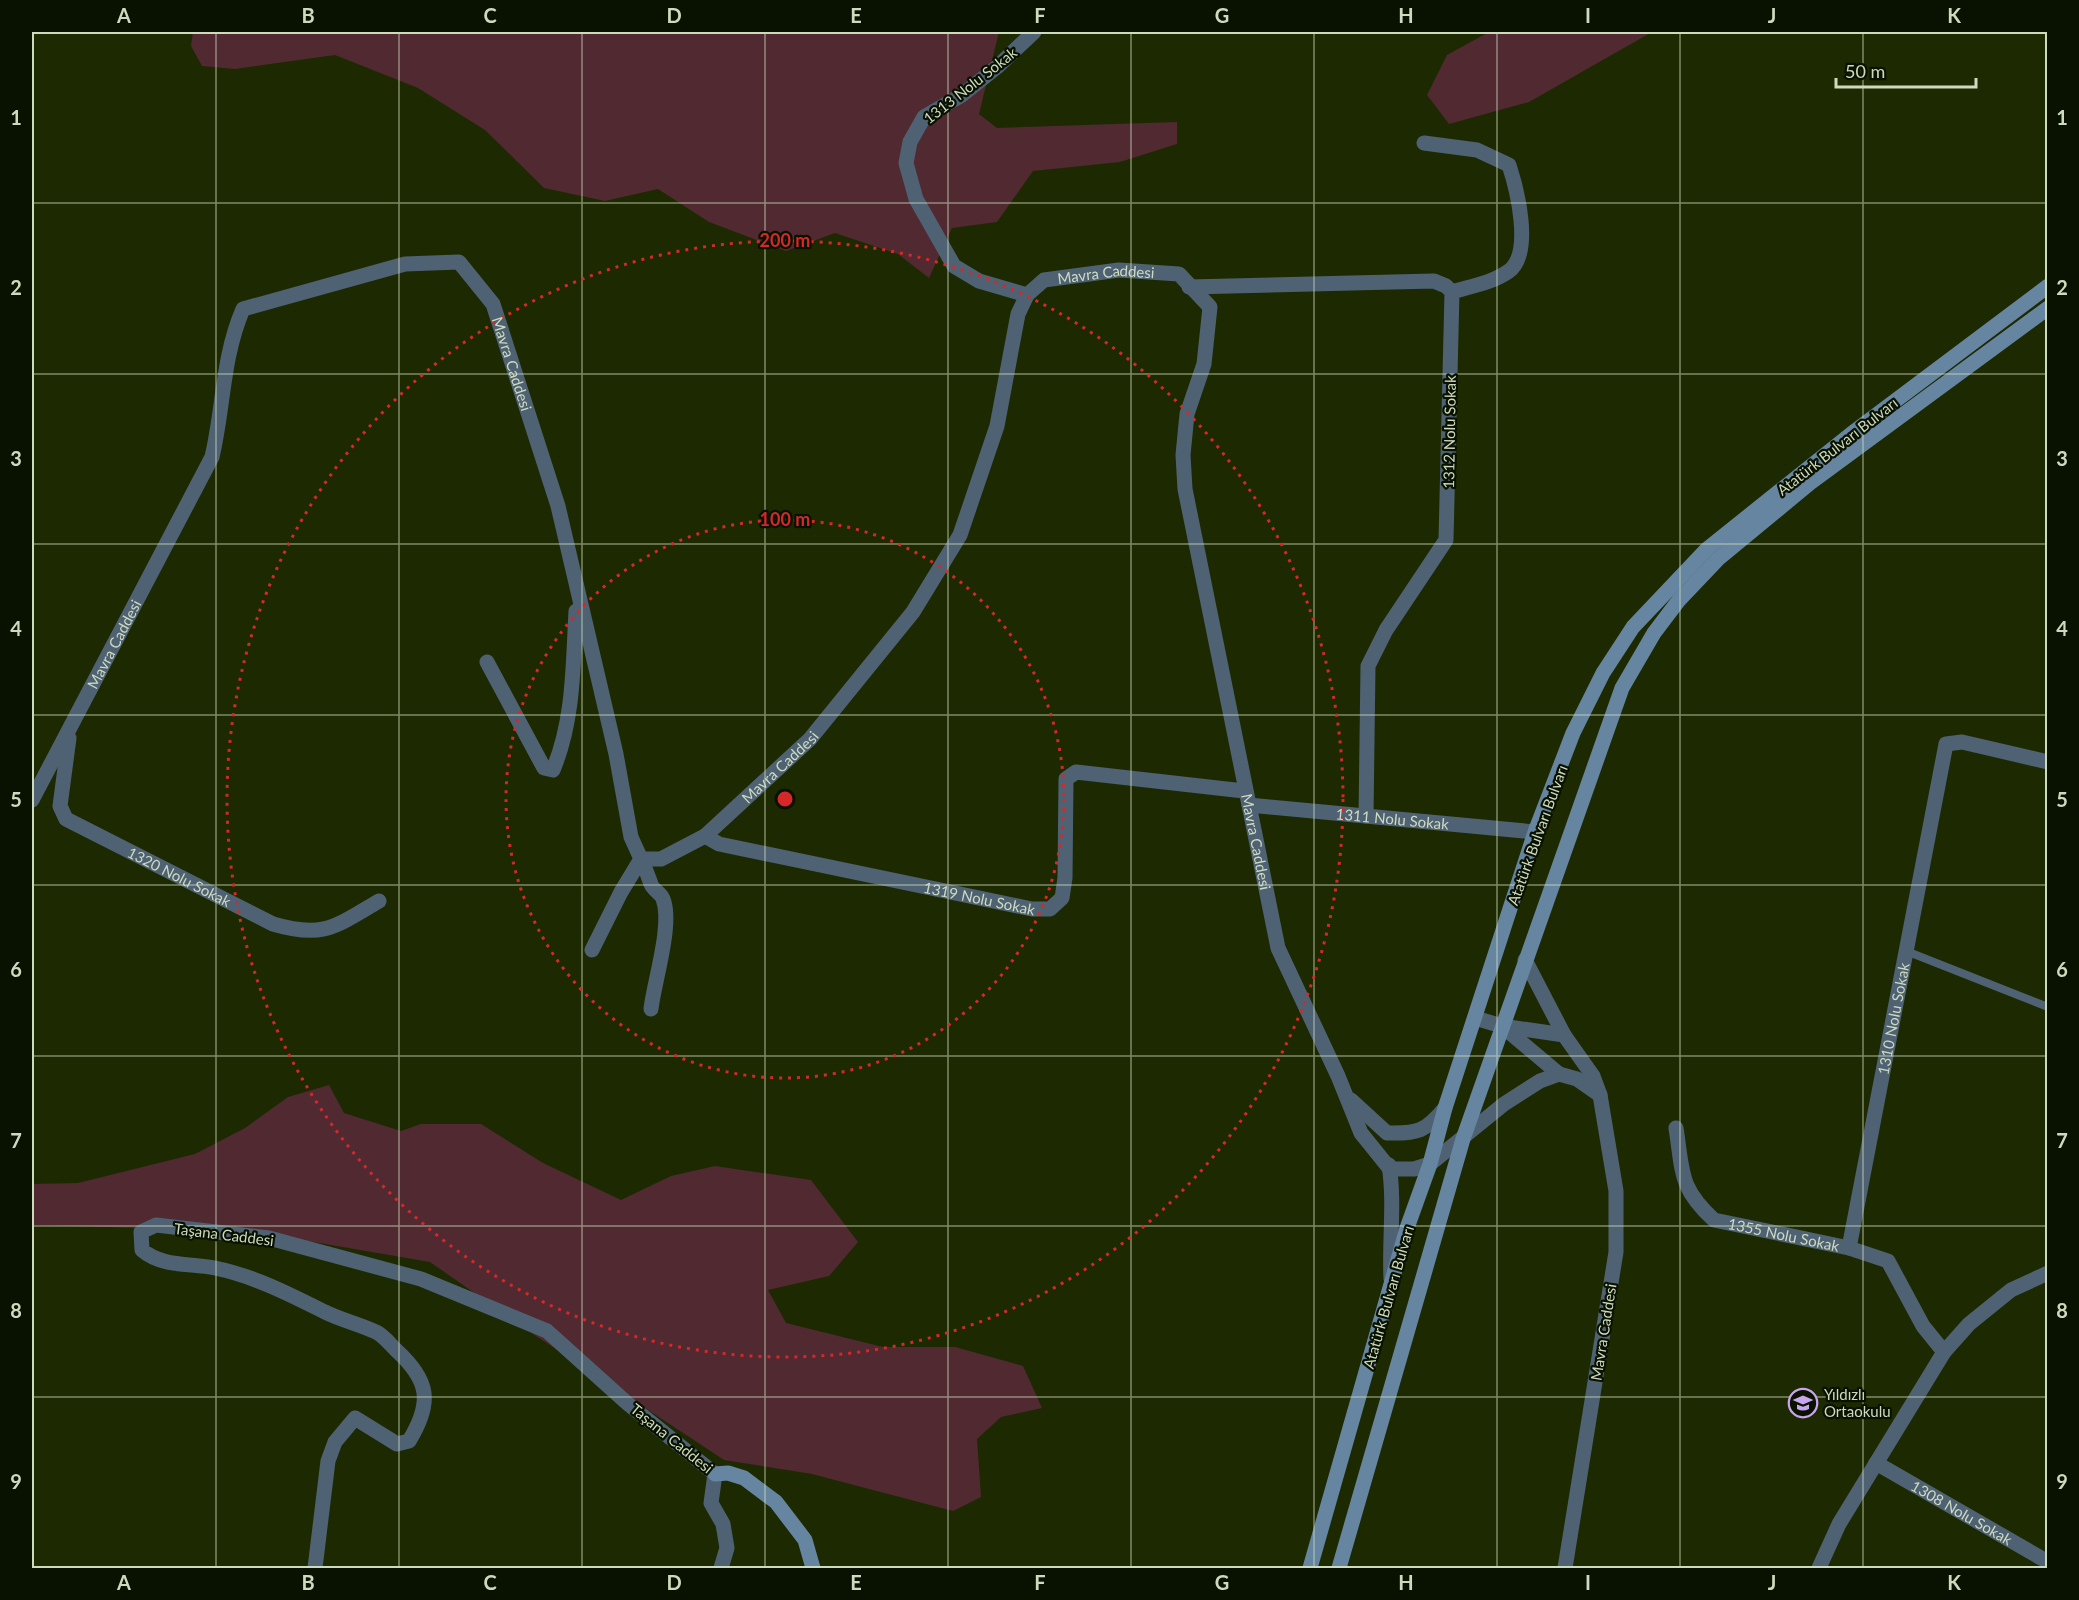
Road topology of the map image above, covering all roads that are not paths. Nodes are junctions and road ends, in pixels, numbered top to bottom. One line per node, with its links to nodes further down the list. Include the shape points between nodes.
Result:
1 (1034, 32): 6 (street, 1313 Nolu Sokak, via 962,95 924,117 910,142 906,164 916,200 954,266 979,281)
2 (1424, 143): 5 (street, via 1477,150 1509,165 1519,196 1521,256 1510,270 1489,282)
3 (2048, 286): 15 (street, Atatürk Bulvarı Bulvarı, via 1851,434 1707,549 1655,601 1603,673 1573,733)
4 (1189, 287): 5 (street, via 1434,281); 6 (street, Mavra Caddesi, via 1179,274 1119,270 1044,280); 12 (street, Mavra Caddesi, via 1210,307 1204,364 1187,414 1185,489)
5 (1452, 292): 14 (street, 1312 Nolu Sokak, via 1446,540 1386,630 1368,666)
6 (1027, 295): 16 (street, Mavra Caddesi, via 1018,314 997,426 960,535 913,612 810,739)
7 (2048, 308): 21 (street, Atatürk Bulvarı Bulvarı, via 1810,483 1718,559 1679,600 1654,633 1622,688)
8 (577, 596): 9 (street, via 570,705 562,749 553,770 544,768); 10 (street, Mavra Caddesi, via 558,506 493,304 459,262 405,264 243,309 226,359 212,457); 17 (street, Mavra Caddesi, via 616,754 631,837)
9 (487, 662)
10 (70, 729): 13 (street, Mavra Caddesi); 18 (street, 1320 Nolu Sokak, via 60,806 66,819 273,924 299,932 337,926)
11 (2048, 762): 20 (street, 1310 Nolu Sokak, via 1962,742 1946,744)
12 (1247, 798): 14 (street, 1311 Nolu Sokak); 16 (street, 1319 Nolu Sokak, via 1076,772 1066,779 1062,898 1050,909 1032,909 719,844); 28 (street, Mavra Caddesi, via 1278,948)
13 (32, 800)
14 (1366, 816): 15 (street, 1311 Nolu Sokak)
15 (1535, 832): 24 (street, Atatürk Bulvarı Bulvarı)
16 (705, 836): 17 (street, Mavra Caddesi, via 661,859)
17 (641, 859): 19 (street); 23 (street, via 651,884 663,899 665,919)
18 (379, 901)
19 (592, 950)
20 (1906, 951): 22 (lane); 35 (street, 1310 Nolu Sokak)
21 (1525, 960): 25 (street, Atatürk Bulvarı Bulvarı); 26 (street, Mavra Caddesi)
22 (2048, 1007)
23 (651, 1010)
24 (1474, 1018): 25 (street); 30 (street, Atatürk Bulvarı Bulvarı)
25 (1502, 1026): 26 (street); 27 (street); 32 (street, Atatürk Bulvarı Bulvarı)
26 (1564, 1035): 29 (street, Mavra Caddesi, via 1588,1066)
27 (1559, 1074): 29 (street, via 1577,1079); 32 (street, via 1526,1089)
28 (1343, 1091): 30 (street, Mavra Caddesi, via 1388,1133 1414,1133 1428,1128); 34 (street, Mavra Caddesi, via 1361,1133)
29 (1600, 1095): 47 (street, Mavra Caddesi, via 1616,1191 1616,1252)
30 (1445, 1108): 33 (street, Atatürk Bulvarı Bulvarı)
31 (1676, 1128): 35 (street, 1355 Nolu Sokak, via 1685,1187 1714,1220)
32 (1462, 1139): 33 (street); 46 (street, Atatürk Bulvarı Bulvarı)
33 (1430, 1164): 34 (street, via 1401,1170 1390,1169); 37 (street, Atatürk Bulvarı Bulvarı)
34 (1389, 1165): 37 (street, via 1393,1190)
35 (1849, 1248): 38 (street, via 1888,1261 1923,1326)
36 (2048, 1273): 38 (street, via 2011,1290)
37 (1391, 1283): 45 (street, Atatürk Bulvarı Bulvarı)
38 (1944, 1352): 39 (street)
39 (1876, 1463): 41 (street, 1308 Nolu Sokak); 48 (street, via 1839,1524)
40 (715, 1474): 42 (street, Taşana Caddesi, via 547,1331 476,1301 421,1279 269,1238 156,1225 141,1232 142,1250 152,1259 214,1268 263,1282 378,1332 415,1367 424,1388 425,1404 409,1441 397,1444 355,1418 335,1442 328,1461); 43 (street, via 711,1503 723,1524 727,1548); 44 (street, Taşana Caddesi, via 744,1478 776,1502 805,1540)
41 (2048, 1562)
42 (315, 1569)
43 (721, 1569)
44 (813, 1569)
45 (1310, 1569)
46 (1339, 1569)
47 (1565, 1569)
48 (1819, 1569)

